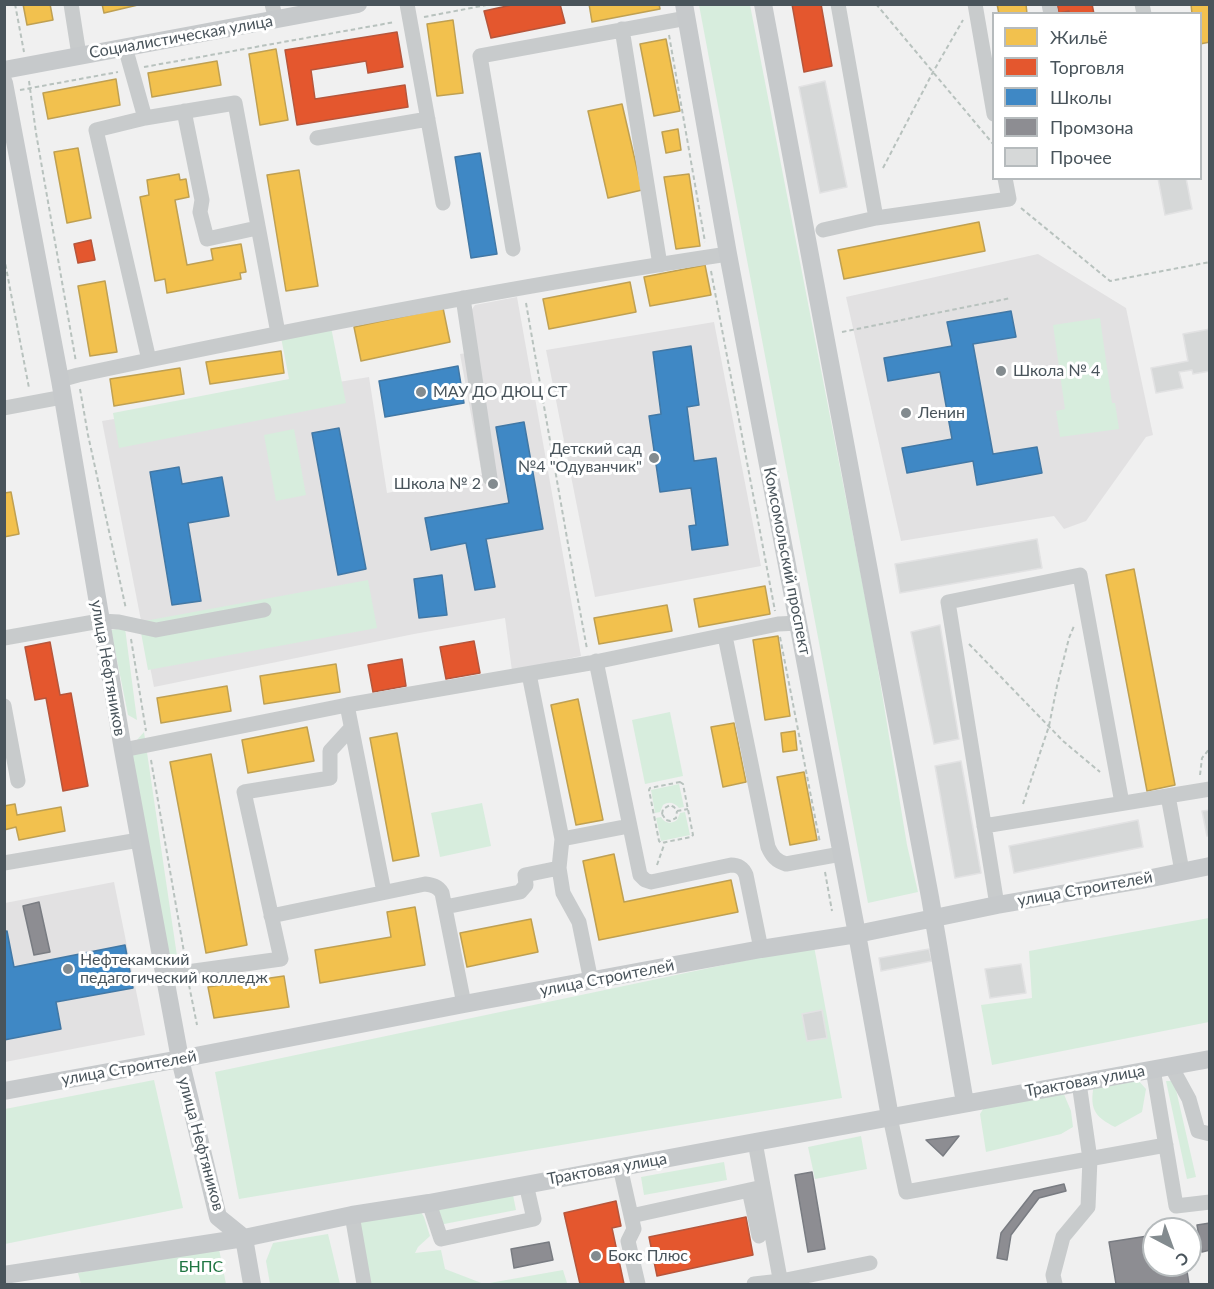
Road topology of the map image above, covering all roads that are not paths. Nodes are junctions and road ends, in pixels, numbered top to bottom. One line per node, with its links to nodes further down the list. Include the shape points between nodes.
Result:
1 (71, 4): 11 (lane)
2 (358, 4): 7 (main road, Социалистическая улица)
3 (763, 4): 62 (main road)
4 (838, 4): 21 (lane)
5 (971, 9): 14 (lane)
6 (685, 11): 9 (lane, via 666,21); 25 (main road, Комсомольский проспект)
7 (274, 12): 10 (main road, Социалистическая улица)
8 (409, 12): 17 (lane)
9 (622, 29): 24 (lane, via 480,56); 26 (lane)
10 (125, 47): 11 (main road, Социалистическая улица); 16 (lane)
11 (79, 55): 12 (main road, Социалистическая улица)
12 (4, 70)
13 (5, 88): 30 (main road, улица Нефтяников)
14 (992, 109)
15 (184, 111): 16 (lane); 22 (lane, via 235,103); 22 (lane, via 207,238)
16 (145, 118): 29 (lane, via 96,130)
17 (428, 119): 18 (lane); 20 (lane)
18 (317, 138)
19 (1005, 180): 21 (lane, via 1009,199)
20 (443, 203)
21 (876, 218): 23 (lane)
22 (257, 228): 28 (lane)
23 (823, 230)
24 (513, 249)
25 (728, 254): 26 (lane); 35 (main road, Комсомольский проспект)
26 (660, 265): 27 (lane)
27 (463, 298): 28 (lane); 32 (lane)
28 (278, 333): 29 (lane)
29 (148, 360): 30 (lane, via 78,375)
30 (62, 388): 31 (lane, via 32,403); 34 (main road, улица Нефтяников)
31 (4, 408)
32 (490, 478)
33 (264, 610): 34 (lane, via 156,630)
34 (100, 621): 37 (lane); 44 (main road, улица Нефтяников)
35 (799, 623): 36 (lane); 53 (main road, Комсомольский проспект)
36 (724, 636): 38 (lane); 53 (lane, via 771,854 786,864)
37 (4, 638)
38 (593, 662): 39 (lane); 49 (lane)
39 (529, 674): 40 (lane); 51 (lane)
40 (347, 705): 42 (lane); 44 (lane)
41 (4, 706): 43 (lane)
42 (351, 728): 58 (lane); 61 (lane, via 330,751 330,778 244,792)
43 (6, 731): 45 (lane)
44 (123, 750): 52 (main road, улица Нефтяников)
45 (18, 781)
46 (1203, 790): 47 (lane)
47 (1168, 796): 48 (lane); 57 (lane)
48 (1122, 803): 50 (lane); 50 (lane, via 1080,575 948,602)
49 (629, 826): 51 (lane); 64 (lane, via 638,873 650,882 731,865 742,868)
50 (984, 826): 59 (lane)
51 (562, 839): 56 (lane)
52 (139, 840): 54 (lane); 65 (main road, улица Нефтяников)
53 (841, 854): 63 (main road, Комсомольский проспект)
54 (4, 863)
55 (1209, 866): 57 (main road, улица Строителей)
56 (559, 868): 60 (lane, via 525,875 526,885 520,892); 66 (lane, via 564,897 579,922)
57 (1182, 871): 59 (main road, улица Строителей)
58 (384, 892): 60 (lane, via 432,885 442,893); 61 (lane)
59 (997, 904): 62 (main road, улица Строителей)
60 (445, 907): 67 (lane)
61 (271, 916): 65 (lane, via 281,959)
62 (934, 918): 63 (main road, улица Строителей); 74 (main road)
63 (857, 934): 64 (main road, улица Строителей); 75 (main road, Комсомольский проспект)
64 (761, 949): 66 (main road, улица Строителей)
65 (165, 978): 68 (main road, улица Нефтяников)
66 (591, 981): 67 (main road, улица Строителей)
67 (464, 1004): 68 (main road, улица Строителей)
68 (180, 1059): 73 (main road, улица Строителей); 88 (main road, улица Нефтяников, via 218,1216)
69 (1209, 1059): 70 (main road, Трактовая улица)
70 (1171, 1066): 71 (main road, Трактовая улица); 76 (lane, via 1189,1098 1198,1131)
71 (1153, 1069): 72 (main road, Трактовая улица); 78 (lane)
72 (1079, 1083): 74 (main road, Трактовая улица); 79 (lane)
73 (4, 1091)
74 (965, 1103): 75 (main road, Трактовая улица)
75 (890, 1117): 77 (main road, Трактовая улица); 79 (lane, via 906,1192)
76 (1209, 1134)
77 (754, 1142): 80 (main road, Трактовая улица); 82 (lane)
78 (1166, 1145): 79 (lane); 83 (lane, via 1176,1206)
79 (1090, 1159): 96 (lane, via 1088,1207 1063,1238 1053,1275)
80 (621, 1167): 81 (main road, Трактовая улица); 86 (lane)
81 (526, 1184): 84 (main road, Трактовая улица); 84 (lane, via 534,1219 441,1239)
82 (756, 1189): 86 (lane); 87 (lane); 91 (lane)
83 (1209, 1202)
84 (429, 1203): 85 (main road, Трактовая улица)
85 (352, 1215): 88 (main road, Трактовая улица); 93 (lane)
86 (631, 1216): 94 (lane, via 634,1229 628,1241)
87 (759, 1236)
88 (244, 1238): 90 (main road, Трактовая улица); 92 (main road)
89 (870, 1263): 91 (lane)
90 (14, 1277)
91 (781, 1283): 95 (lane)
92 (252, 1284)
93 (364, 1284)
94 (638, 1284)
95 (754, 1284)
96 (1055, 1284)

